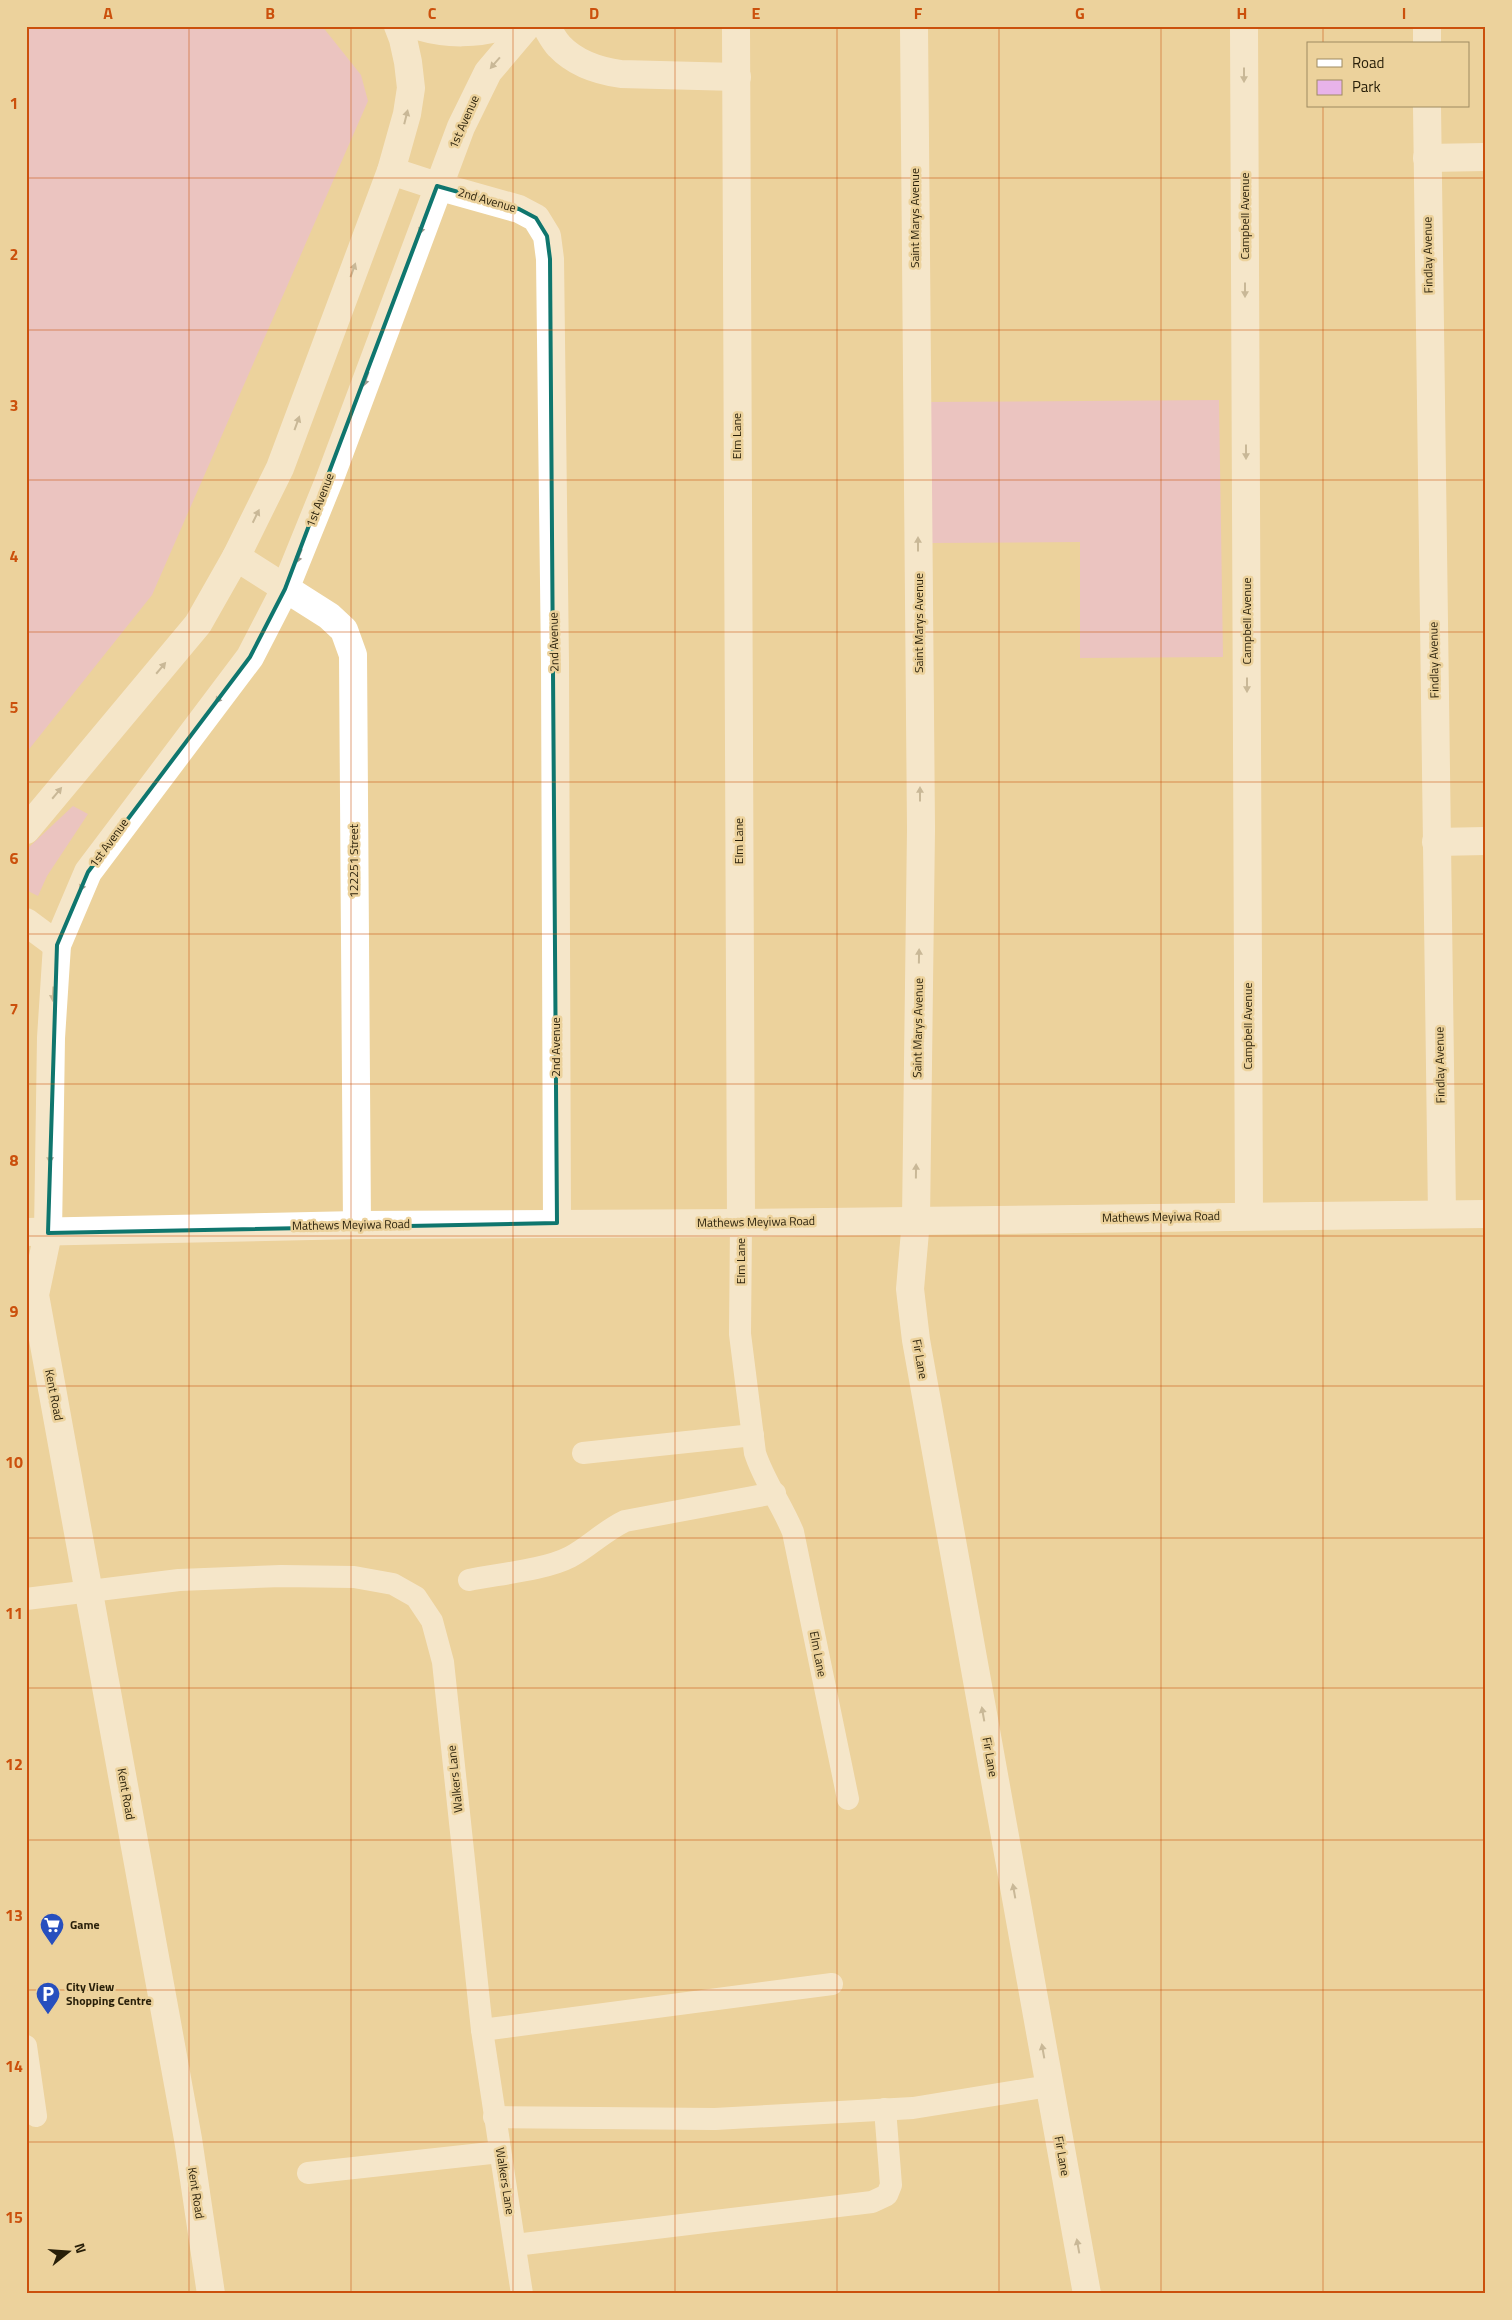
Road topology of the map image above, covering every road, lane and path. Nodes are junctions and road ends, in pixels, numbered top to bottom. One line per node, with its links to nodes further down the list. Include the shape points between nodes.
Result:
1 (398, 26): 15 (street, one-way to 1, via 411,88)
2 (418, 26): 3 (street, via 463,34)
3 (506, 26)
4 (527, 26): 16 (street, 1st Avenue, one-way to 16, via 488,72)
5 (546, 26): 11 (street, via 559,46 583,63 602,71)
6 (736, 26): 11 (street, Elm Lane)
7 (914, 26): 27 (street, Saint Marys Avenue, one-way to 7, via 921,829)
8 (1244, 26): 26 (street, Campbell Avenue, one-way to 26)
9 (1427, 26): 10 (street)
10 (1427, 42)
11 (737, 77): 29 (street, Elm Lane)
12 (1427, 108): 14 (street, Findlay Avenue)
13 (1486, 157): 14 (street)
14 (1427, 158): 20 (street, Findlay Avenue)
15 (391, 170): 16 (street, 2nd Avenue); 17 (street, one-way to 15, via 280,468)
16 (437, 186): 18 (street, 1st Avenue, one-way to 18, via 330,478); 28 (street, 2nd Avenue, via 519,208 536,218 547,236 550,259)
17 (236, 557): 18 (street, 122251 Street); 19 (street, one-way to 17, via 198,624)
18 (285, 589): 23 (street, 1st Avenue, one-way to 23, via 250,657 88,872); 30 (street, 122251 Street, via 329,616 344,630 353,655)
19 (26, 830)
20 (1436, 842): 21 (street); 24 (street, Findlay Avenue)
21 (1486, 842)
22 (26, 922): 23 (street)
23 (57, 945): 31 (street, 1st Avenue, one-way to 31)
24 (1442, 1214): 25 (street, Mathews Meyiwa Road); 26 (street, Mathews Meyiwa Road)
25 (1486, 1214)
26 (1249, 1216): 27 (street, Mathews Meyiwa Road)
27 (916, 1220): 29 (street, Mathews Meyiwa Road); 43 (street, Fir Lane, one-way to 27, via 916,1340 910,1289)
28 (557, 1223): 29 (street, Mathews Meyiwa Road); 30 (street, Mathews Meyiwa Road)
29 (741, 1223): 33 (lane, Elm Lane, via 740,1334)
30 (357, 1225): 31 (street, Mathews Meyiwa Road)
31 (37, 1233): 32 (street, Kent Road)
32 (31, 1288): 37 (street, Kent Road)
33 (753, 1435): 34 (lane); 35 (lane, Elm Lane, via 759,1465)
34 (583, 1453)
35 (775, 1493): 36 (lane, via 624,1520 556,1563); 39 (lane, Elm Lane, via 793,1532)
36 (469, 1580)
37 (90, 1592): 38 (lane, Walkers Lane); 41 (lane, Walkers Lane, via 179,1580 354,1577 393,1584 416,1597 432,1621 443,1662); 50 (street, Kent Road, via 188,2139)
38 (26, 1599)
39 (848, 1799)
40 (832, 1984): 41 (lane)
41 (482, 2030): 46 (lane, Walkers Lane)
42 (26, 2046): 45 (lane)
43 (1049, 2086): 44 (lane, via 913,2108); 52 (street, Fir Lane, one-way to 43)
44 (885, 2109): 46 (lane, via 715,2118); 49 (lane, via 891,2185 886,2195 872,2202)
45 (36, 2116)
46 (494, 2117): 47 (lane, Walkers Lane)
47 (500, 2152): 48 (lane); 49 (lane, Walkers Lane)
48 (308, 2173)
49 (515, 2245): 51 (lane, Walkers Lane)
50 (211, 2294)
51 (522, 2294)
52 (1086, 2294)

